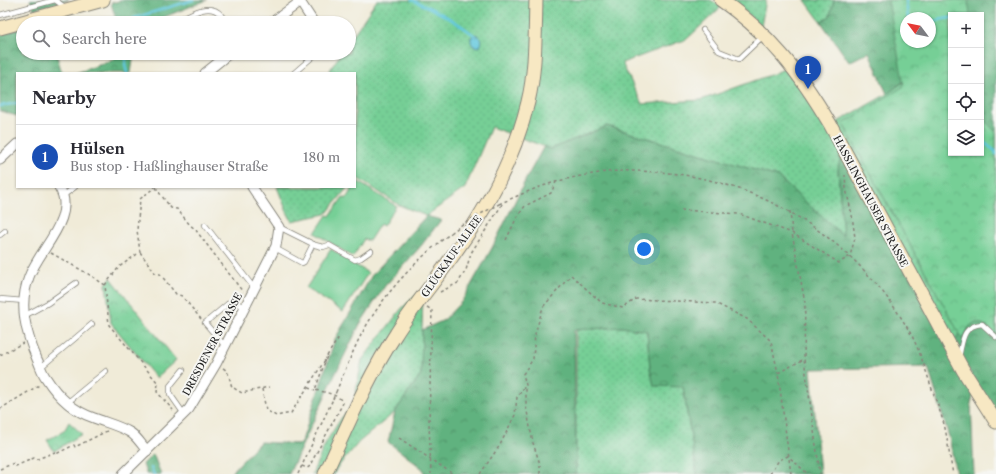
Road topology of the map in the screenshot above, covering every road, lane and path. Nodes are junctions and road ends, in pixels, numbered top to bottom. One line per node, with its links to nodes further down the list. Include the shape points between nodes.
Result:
1 (103, 0): 5 (main road)
2 (536, 0): 87 (main road, GLÜCKAUF-ALLEE, via 535,59 528,102 516,143 499,181 476,221 396,333 371,375)
3 (720, 0): 15 (main road, HASSLINGHAUSER STRASSE)
4 (299, 1): 10 (street); 11 (street)
5 (70, 10): 6 (lane, via 55,0); 7 (main road)
6 (0, 15)
7 (47, 16)
8 (188, 16): 9 (lane, via 206,8)
9 (222, 16)
10 (280, 16)
11 (309, 16)
12 (16, 24): 13 (main road)
13 (0, 28)
14 (703, 30): 15 (lane, via 719,51 739,59)
15 (764, 35): 22 (main road, HASSLINGHAUSER STRASSE, via 791,64 808,89)
16 (221, 60): 18 (street)
17 (309, 60): 19 (lane)
18 (206, 72)
19 (295, 72)
20 (16, 145): 21 (street)
21 (0, 160)
22 (848, 160): 43 (path, via 844,174 855,238); 62 (main road, HASSLINGHAUSER STRASSE)
23 (556, 182): 29 (path); 31 (path, via 608,172 674,173 732,186); 37 (path, via 550,193 525,206)
24 (72, 188): 28 (lane)
25 (155, 188): 42 (path, via 140,199 137,230)
26 (156, 188): 50 (path, via 171,208 178,210 196,229)
27 (253, 188): 33 (street)
28 (62, 191): 40 (street, via 65,208 62,220)
29 (503, 202): 47 (path, via 470,253 466,270 458,283); 83 (path, bridge, via 464,223 435,245 413,266 381,304 358,341)
30 (680, 210): 35 (path, via 739,214)
31 (790, 211): 35 (path); 43 (path, via 822,232)
32 (205, 225): 46 (lane)
33 (279, 226): 38 (lane); 39 (street, DRESDENER STRASSE)
34 (5, 231): 36 (lane)
35 (792, 232): 43 (path, via 839,263); 61 (path, via 805,303)
36 (0, 235)
37 (506, 240)
38 (313, 244): 39 (lane, via 302,263); 41 (lane, via 323,247 329,245 355,260)
39 (275, 248): 46 (street, DRESDENER STRASSE)
40 (44, 249): 45 (path); 49 (street, via 29,278)
41 (371, 251)
42 (140, 252): 45 (path, via 119,267); 53 (path, via 155,273 160,274)
43 (850, 256): 96 (path, via 875,282 899,314 912,337 944,427)
44 (76, 283): 52 (lane)
45 (105, 285): 76 (path, via 109,325 158,383 156,392)
46 (254, 288): 50 (street, DRESDENER STRASSE)
47 (438, 293)
48 (0, 299): 49 (lane)
49 (24, 301): 52 (street)
50 (247, 302): 53 (lane, via 230,302); 58 (street, DRESDENER STRASSE)
51 (426, 306): 82 (path, via 432,310 429,423)
52 (24, 316): 57 (street)
53 (205, 323): 58 (lane)
54 (92, 324): 64 (lane)
55 (339, 337): 60 (path)
56 (996, 337): 62 (lane, via 982,324 969,327 964,335)
57 (29, 339): 59 (path); 64 (street)
58 (225, 346): 63 (street, DRESDENER STRASSE)
59 (0, 356)
60 (326, 356): 71 (path); 73 (path)
61 (804, 359): 67 (path); 95 (path)
62 (958, 360): 77 (main road, HASSLINGHAUSER STRASSE)
63 (216, 364): 72 (path, via 226,370 232,387 242,393); 76 (street, DRESDENER STRASSE, via 189,409)
64 (41, 367): 68 (street)
65 (183, 370): 76 (lane, via 170,386 170,394)
66 (106, 372): 74 (lane)
67 (778, 373): 69 (path, via 771,342 747,318 715,303 636,299 623,308 602,303 571,275 543,307 535,334 533,359 523,374); 81 (path)
68 (48, 380): 74 (street); 75 (path)
69 (526, 385): 90 (path, via 517,397 515,415); 91 (path, via 526,406 540,464)
70 (269, 387): 72 (path)
71 (308, 388): 72 (path, via 291,413 276,416 266,410); 73 (path)
72 (262, 389)
73 (315, 390): 83 (path, via 330,394 343,402 309,467)
74 (67, 403): 78 (street, via 87,415)
75 (0, 409)
76 (182, 416): 80 (street, DRESDENER STRASSE)
77 (996, 422)
78 (118, 426): 80 (street, via 132,434); 84 (path, via 56,454 55,452)
79 (400, 438): 82 (path)
80 (147, 451): 85 (street, DRESDENER STRASSE)
81 (788, 456): 92 (path, via 780,460); 93 (path); 94 (path)
82 (431, 459): 88 (path); 89 (path)
83 (302, 466): 86 (path)
84 (0, 469)
85 (123, 474)
86 (298, 474)
87 (324, 474)
88 (431, 474)
89 (453, 474)
90 (480, 474)
91 (540, 474)
92 (770, 474)
93 (791, 474)
94 (808, 474)
95 (820, 474)
96 (953, 474)

